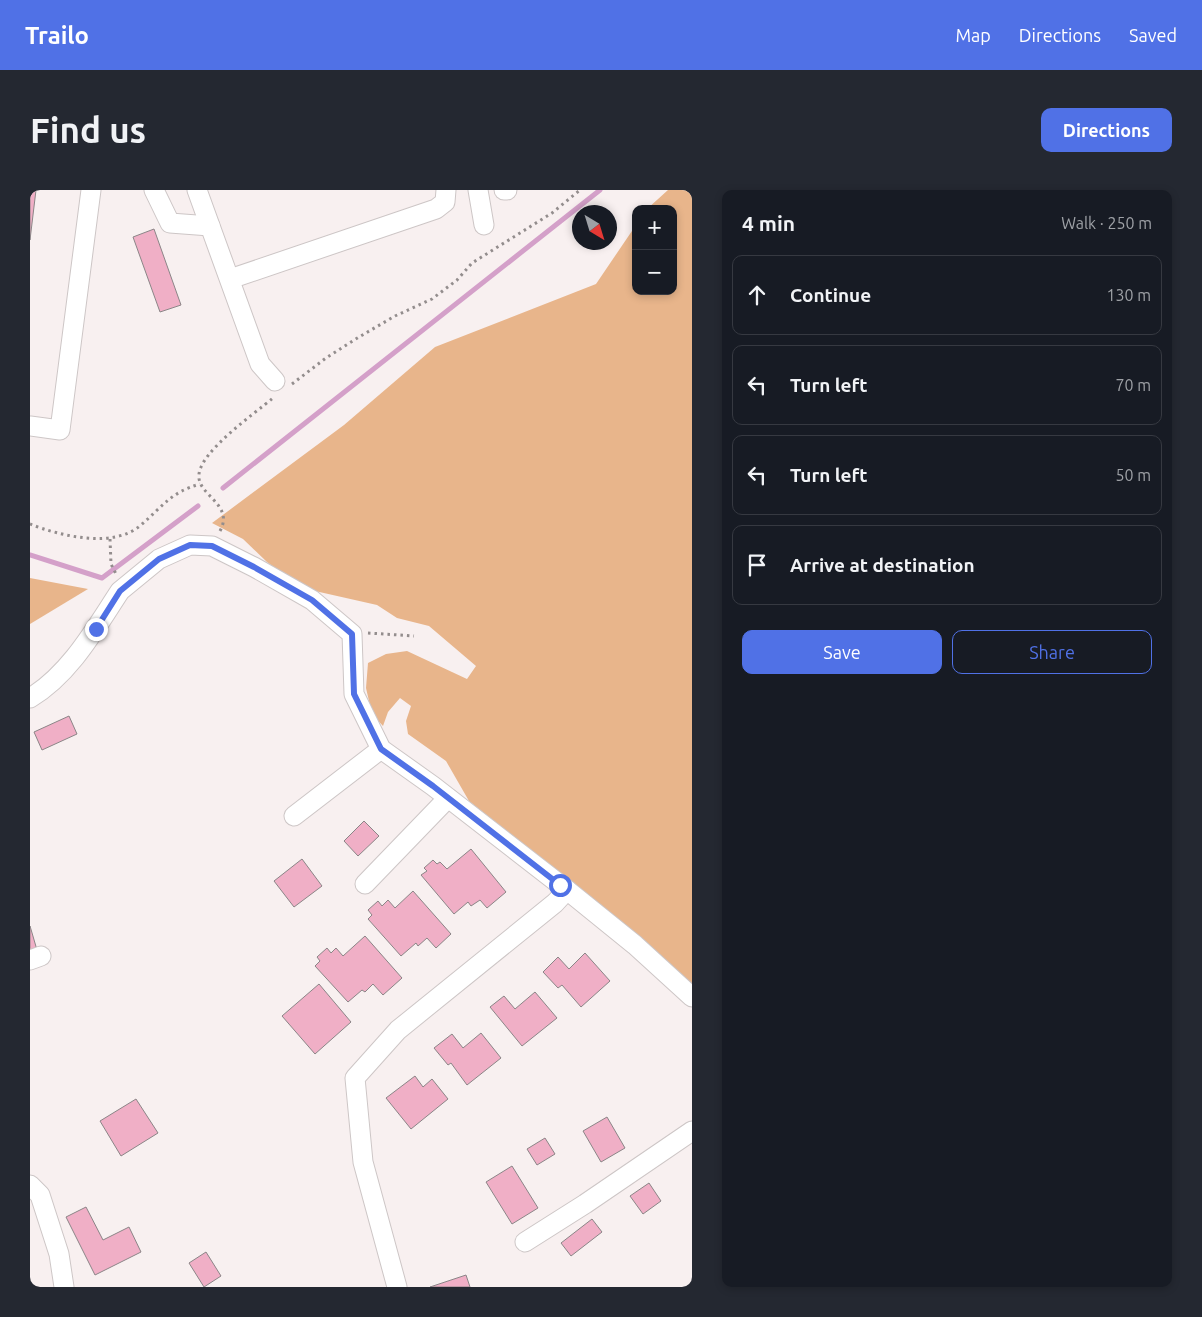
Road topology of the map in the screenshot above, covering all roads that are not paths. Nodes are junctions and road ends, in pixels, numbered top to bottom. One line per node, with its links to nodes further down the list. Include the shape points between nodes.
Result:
1 (91, 190): 10 (street, via 60,430)
2 (154, 190): 7 (street, via 170,223)
3 (197, 190): 7 (street)
4 (446, 190): 8 (street, via 445,202 436,209)
5 (478, 190): 6 (street)
6 (484, 225)
7 (210, 226): 8 (street)
8 (230, 278): 9 (street, via 260,364)
9 (281, 387)
10 (30, 426)
11 (30, 698): 12 (street, via 46,688 70,662 120,591 159,559 190,545 212,546 312,600 352,634 354,694)
12 (381, 749): 13 (street); 14 (street)
13 (448, 798): 15 (street); 16 (street)
14 (294, 816)
15 (364, 884)
16 (566, 890): 17 (street, via 635,945); 22 (street, via 555,903 398,1030 355,1078 362,1162)
17 (692, 997)
18 (692, 1131): 20 (street)
19 (30, 1185): 21 (street, via 40,1195 59,1254)
20 (525, 1242)
21 (64, 1287)
22 (397, 1287)

